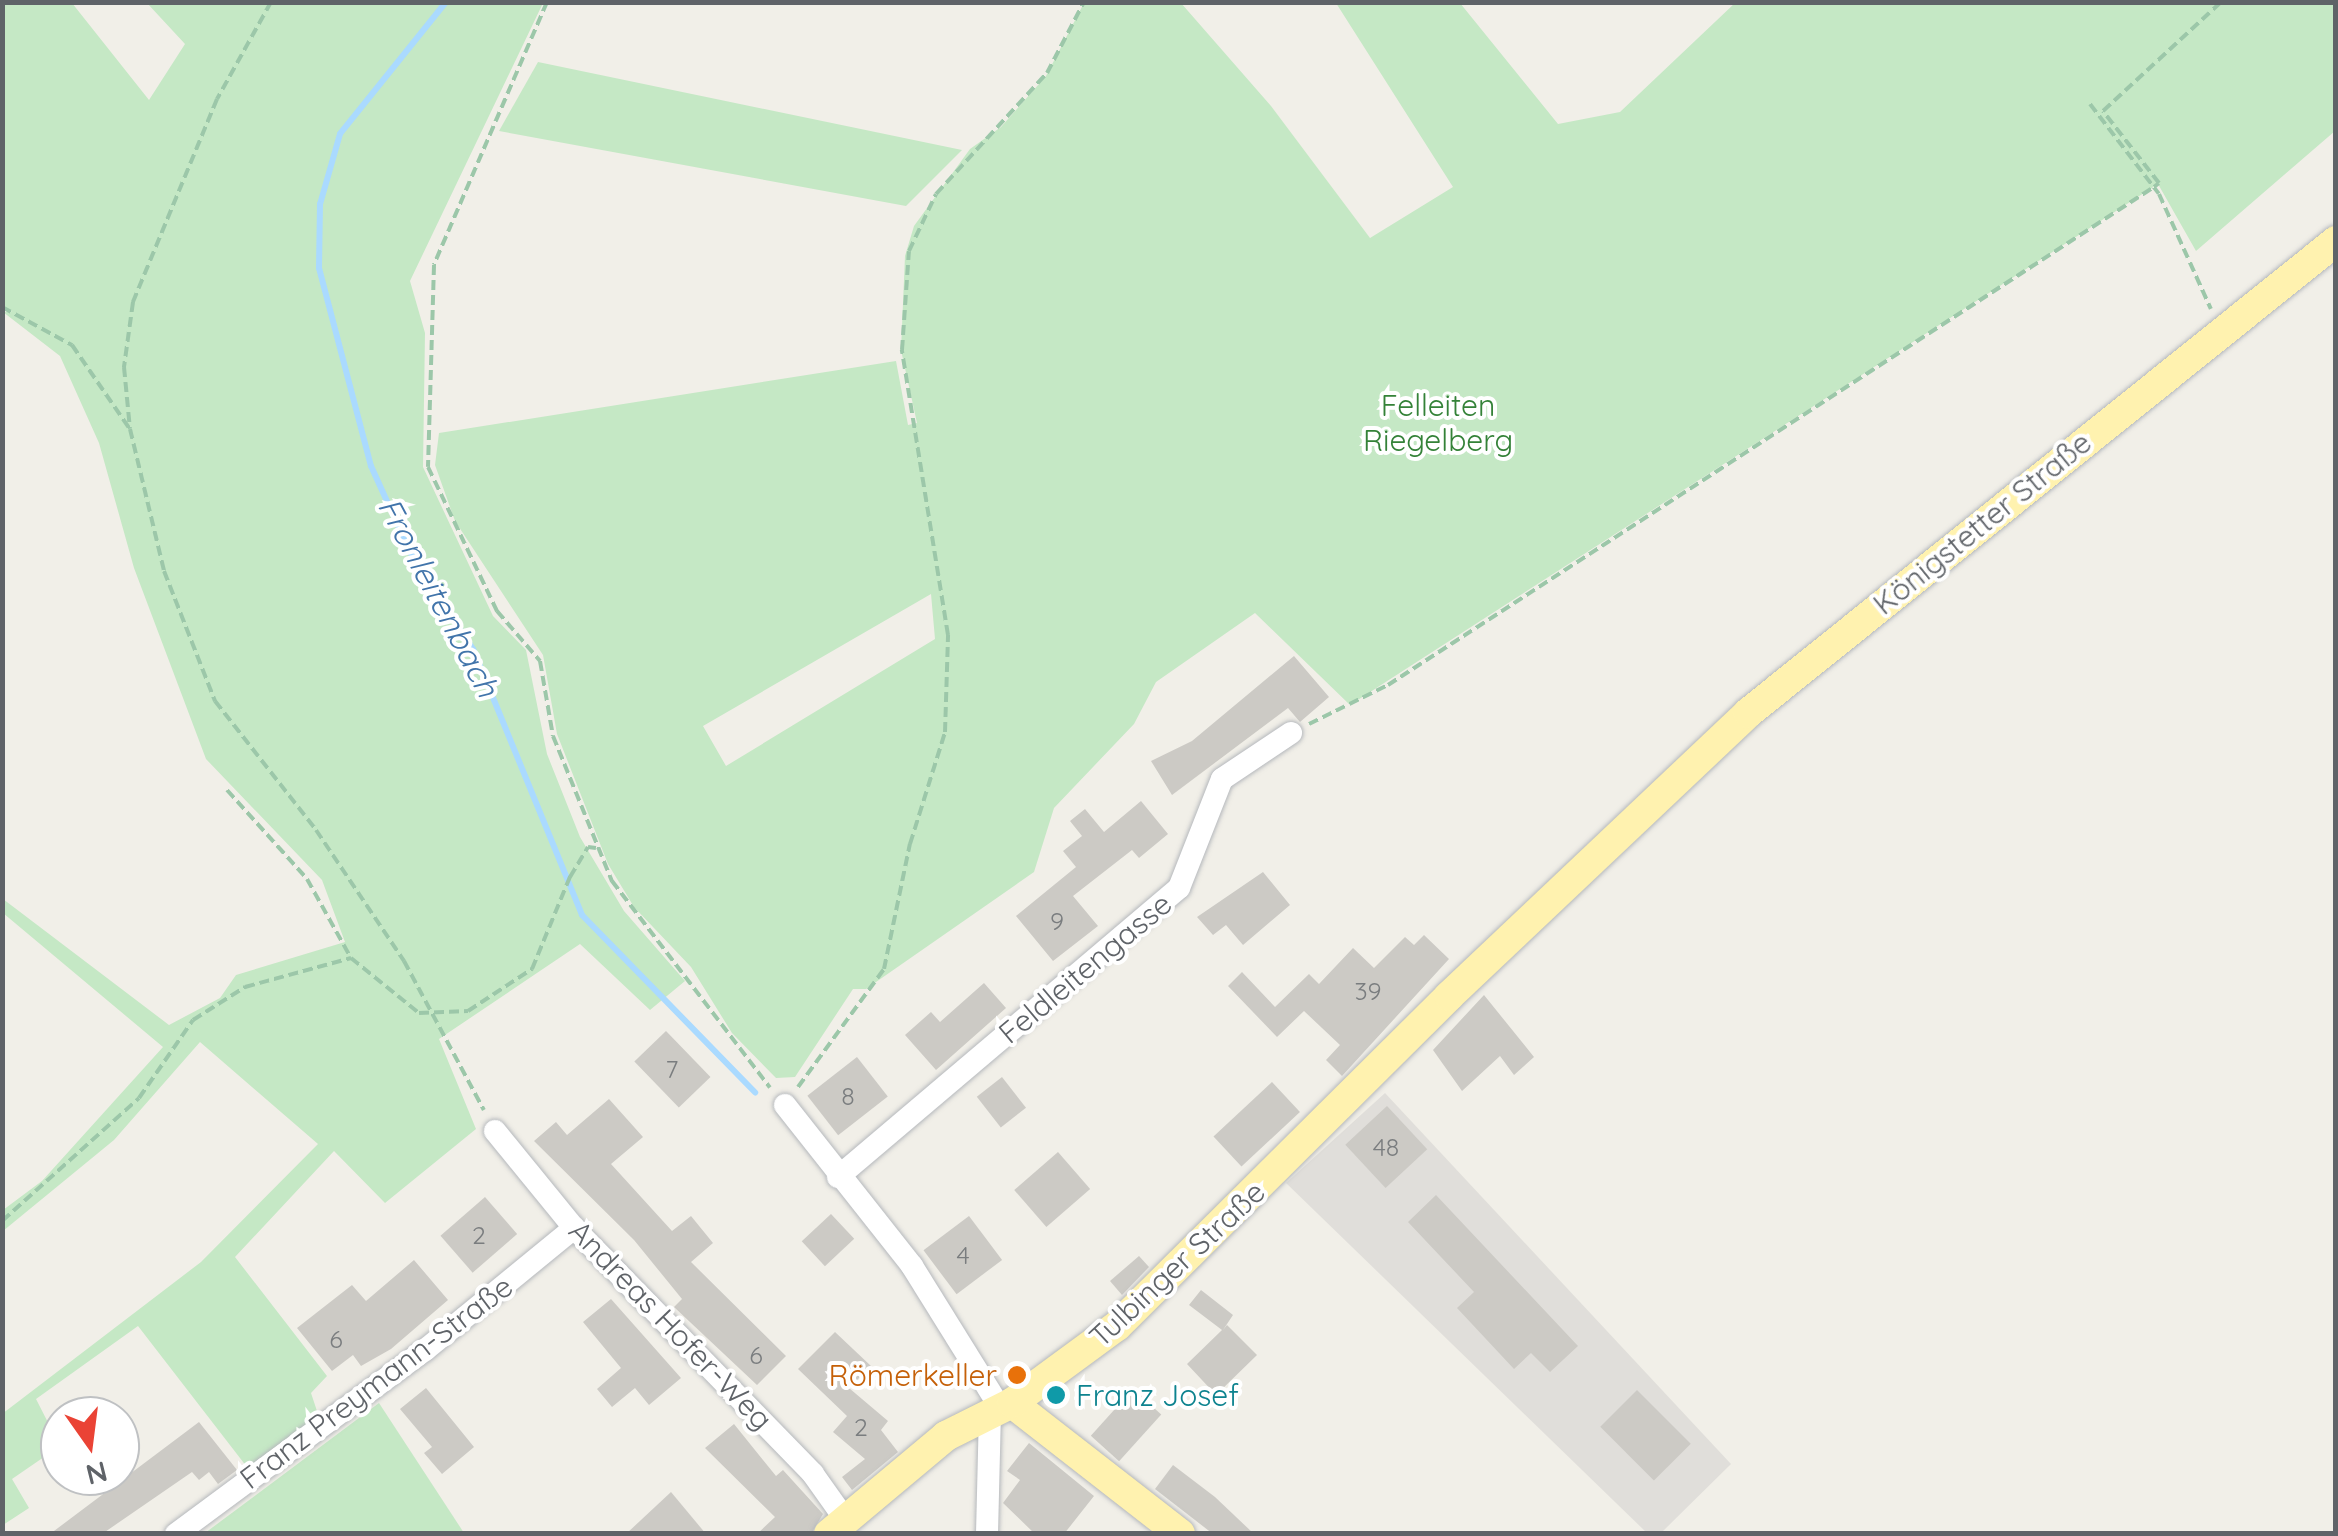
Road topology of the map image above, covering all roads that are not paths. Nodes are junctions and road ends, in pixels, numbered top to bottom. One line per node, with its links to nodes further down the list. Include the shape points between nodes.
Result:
1 (2336, 241): 3 (main road, Königstetter Straße, via 1823,650 1636,814)
2 (1290, 733): 6 (street, Feldleitengasse, via 1222,779 1179,888)
3 (1448, 996): 8 (main road, Tulbinger Straße, via 1156,1292)
4 (785, 1104): 6 (street)
5 (495, 1131): 7 (street, Andreas Hofer-Weg)
6 (838, 1177): 8 (street, via 912,1266)
7 (574, 1228): 9 (street, Andreas Hofer-Weg, via 762,1418); 10 (street, Franz Preymann-Straße, via 426,1350)
8 (1001, 1409): 9 (main road, Tulbinger Straße, via 946,1436); 11 (street); 12 (main road)
9 (837, 1526)
10 (176, 1534)
11 (987, 1534)
12 (1180, 1534)

